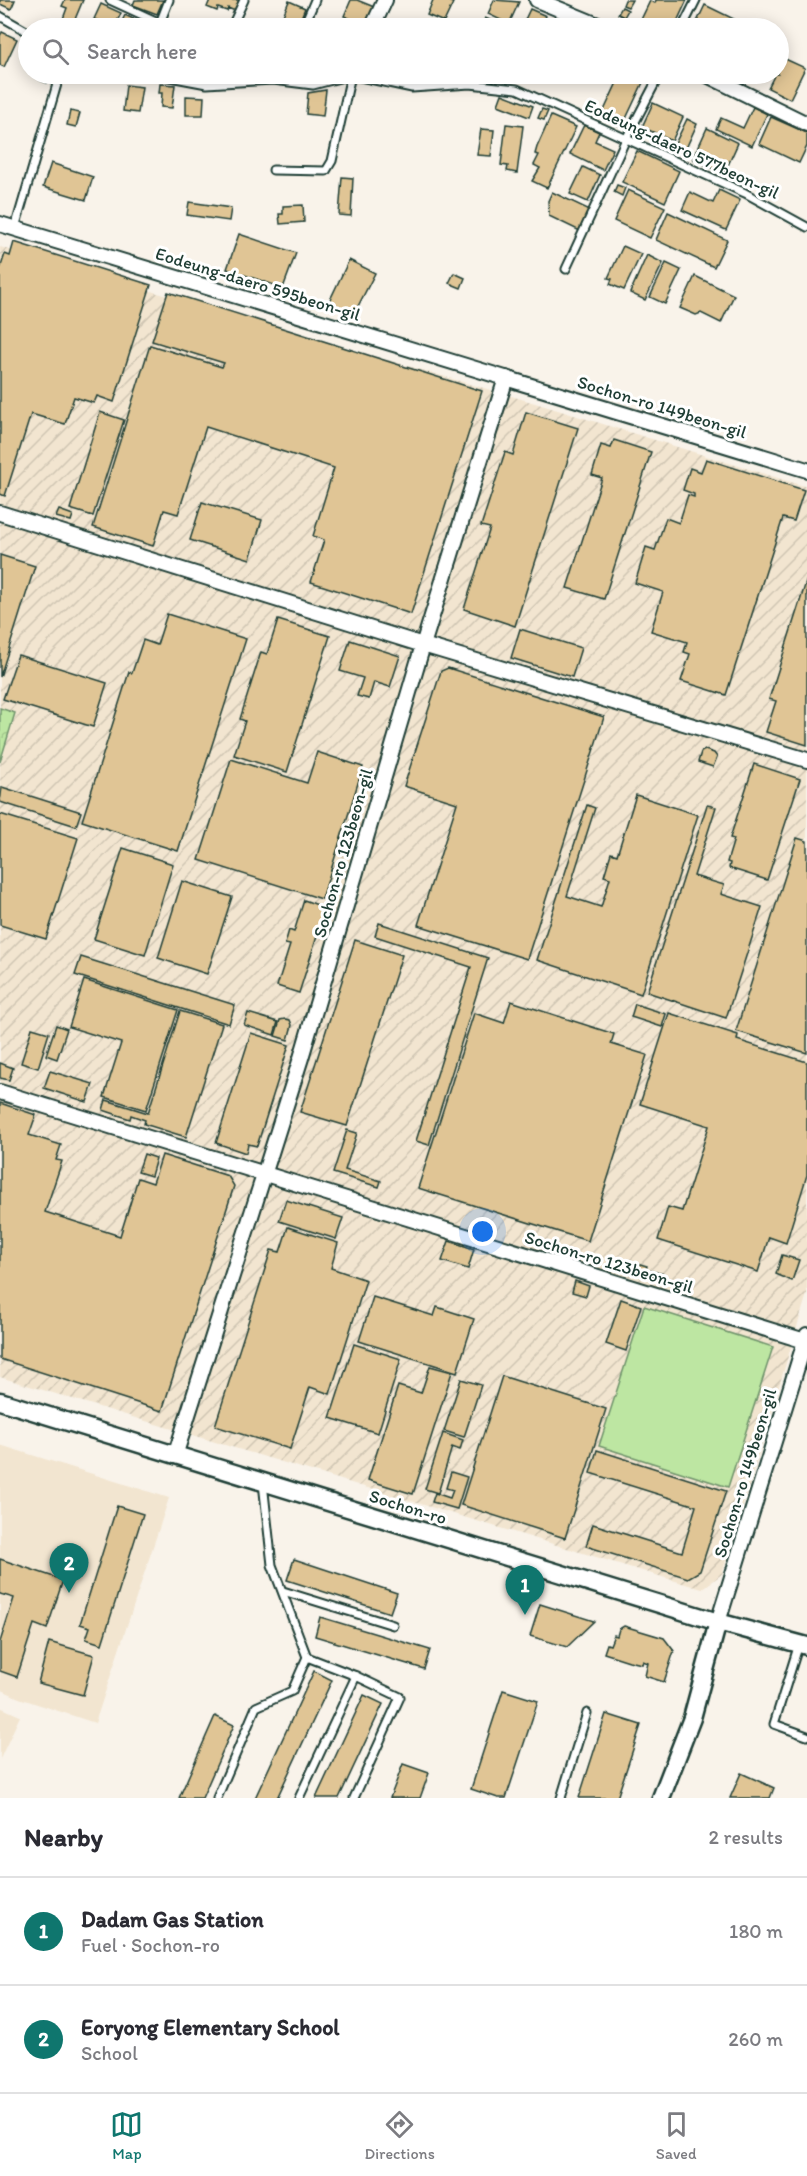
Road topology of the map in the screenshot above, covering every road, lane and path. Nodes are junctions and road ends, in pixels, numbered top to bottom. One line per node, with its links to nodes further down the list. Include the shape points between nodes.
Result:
1 (110, 0): 9 (lane)
2 (169, 0): 10 (lane)
3 (244, 0): 11 (lane)
4 (315, 0): 12 (lane)
5 (385, 0): 13 (street)
6 (537, 0): 14 (street)
7 (696, 0): 15 (lane)
8 (0, 16): 16 (lane)
9 (144, 18)
10 (162, 18)
11 (236, 18)
12 (307, 18)
13 (377, 18)
14 (581, 18)
15 (687, 18)
16 (18, 26)
17 (57, 84): 29 (lane)
18 (349, 84): 26 (lane, via 332,161 326,171)
19 (395, 84): 20 (lane, Eodeung-daero 577beon-gil, via 412,88)
20 (470, 84)
21 (470, 84): 25 (lane, Eodeung-daero 577beon-gil, via 518,89)
22 (655, 84): 25 (lane)
23 (725, 84): 24 (street)
24 (807, 124)
25 (626, 138): 28 (lane, Eodeung-daero 577beon-gil, via 745,193); 30 (lane)
26 (273, 170)
27 (0, 224): 29 (street, Eodeung-daero 595beon-gil)
28 (807, 227)
29 (15, 228): 31 (street, Eodeung-daero 595beon-gil)
30 (566, 269)
31 (506, 378): 32 (street, Sochon-ro 149beon-gil); 34 (street, Sochon-ro 123beon-gil)
32 (807, 470)
33 (0, 513): 34 (street)
34 (423, 645): 35 (street); 37 (street, Sochon-ro 123beon-gil)
35 (807, 760)
36 (0, 1092): 37 (street, Sochon-ro 123beon-gil)
37 (265, 1174): 38 (street, Sochon-ro 123beon-gil); 40 (street, Sochon-ro 123beon-gil)
38 (806, 1338): 43 (street, Sochon-ro 149beon-gil)
39 (0, 1401): 40 (street, Sochon-ro)
40 (175, 1456): 41 (street, Sochon-ro)
41 (263, 1483): 42 (lane, via 272,1566); 43 (street, Sochon-ro)
42 (283, 1591): 44 (lane); 46 (lane)
43 (718, 1622): 45 (street, Sochon-ro); 54 (street, via 692,1718)
44 (393, 1625)
45 (803, 1645): 49 (lane, via 774,1725)
46 (307, 1657): 47 (lane); 50 (lane, via 292,1691 256,1707)
47 (356, 1676): 51 (lane); 52 (lane, via 400,1697)
48 (587, 1713): 53 (lane)
49 (807, 1736)
50 (217, 1798)
51 (298, 1798)
52 (354, 1798)
53 (561, 1798)
54 (661, 1798)

